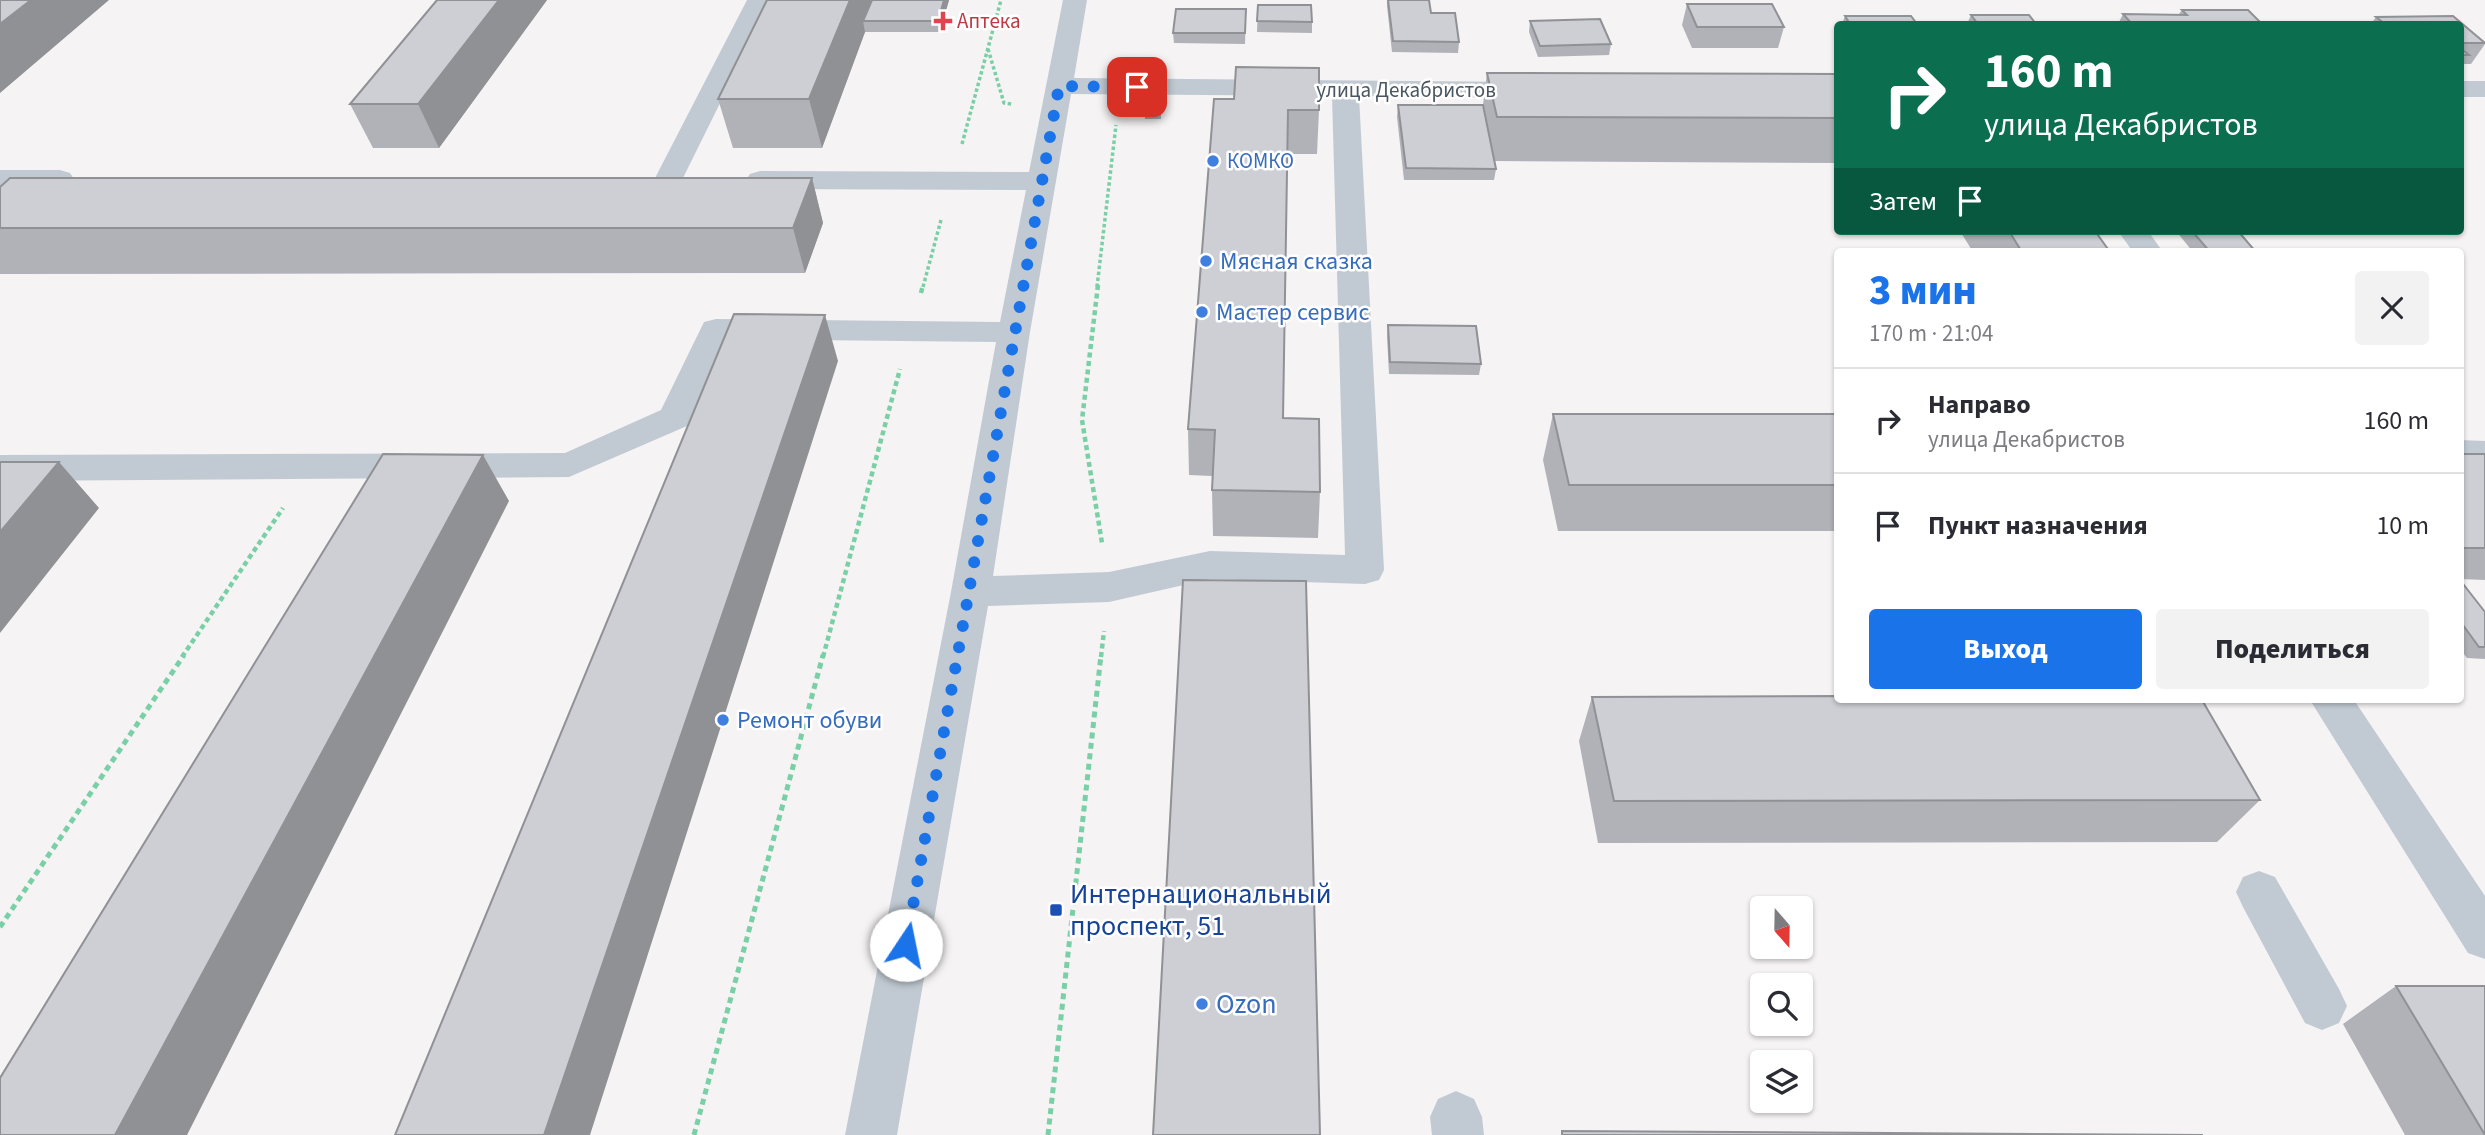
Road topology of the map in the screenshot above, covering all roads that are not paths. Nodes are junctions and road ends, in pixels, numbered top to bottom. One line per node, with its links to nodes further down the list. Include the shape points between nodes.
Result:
1 (759, 0): 10 (street)
2 (1075, 0): 3 (street)
3 (1059, 86): 7 (street, улица Декабристов); 12 (street)
4 (2464, 89): 5 (street)
5 (2485, 89)
6 (1564, 90): 7 (street, улица Декабристов)
7 (1345, 91): 17 (street, via 1365,570 1210,565 1109,587)
8 (0, 179): 9 (street)
9 (80, 179)
10 (668, 180)
11 (736, 180): 12 (street)
12 (1042, 181): 13 (street)
13 (1014, 332): 16 (street, via 716,329 675,418 569,465); 17 (street)
14 (2464, 452): 15 (street)
15 (2485, 453)
16 (0, 468)
17 (971, 592): 22 (street)
18 (2333, 703): 20 (street)
19 (2259, 892): 21 (street)
20 (2485, 937)
21 (2322, 1006)
22 (871, 1135)

